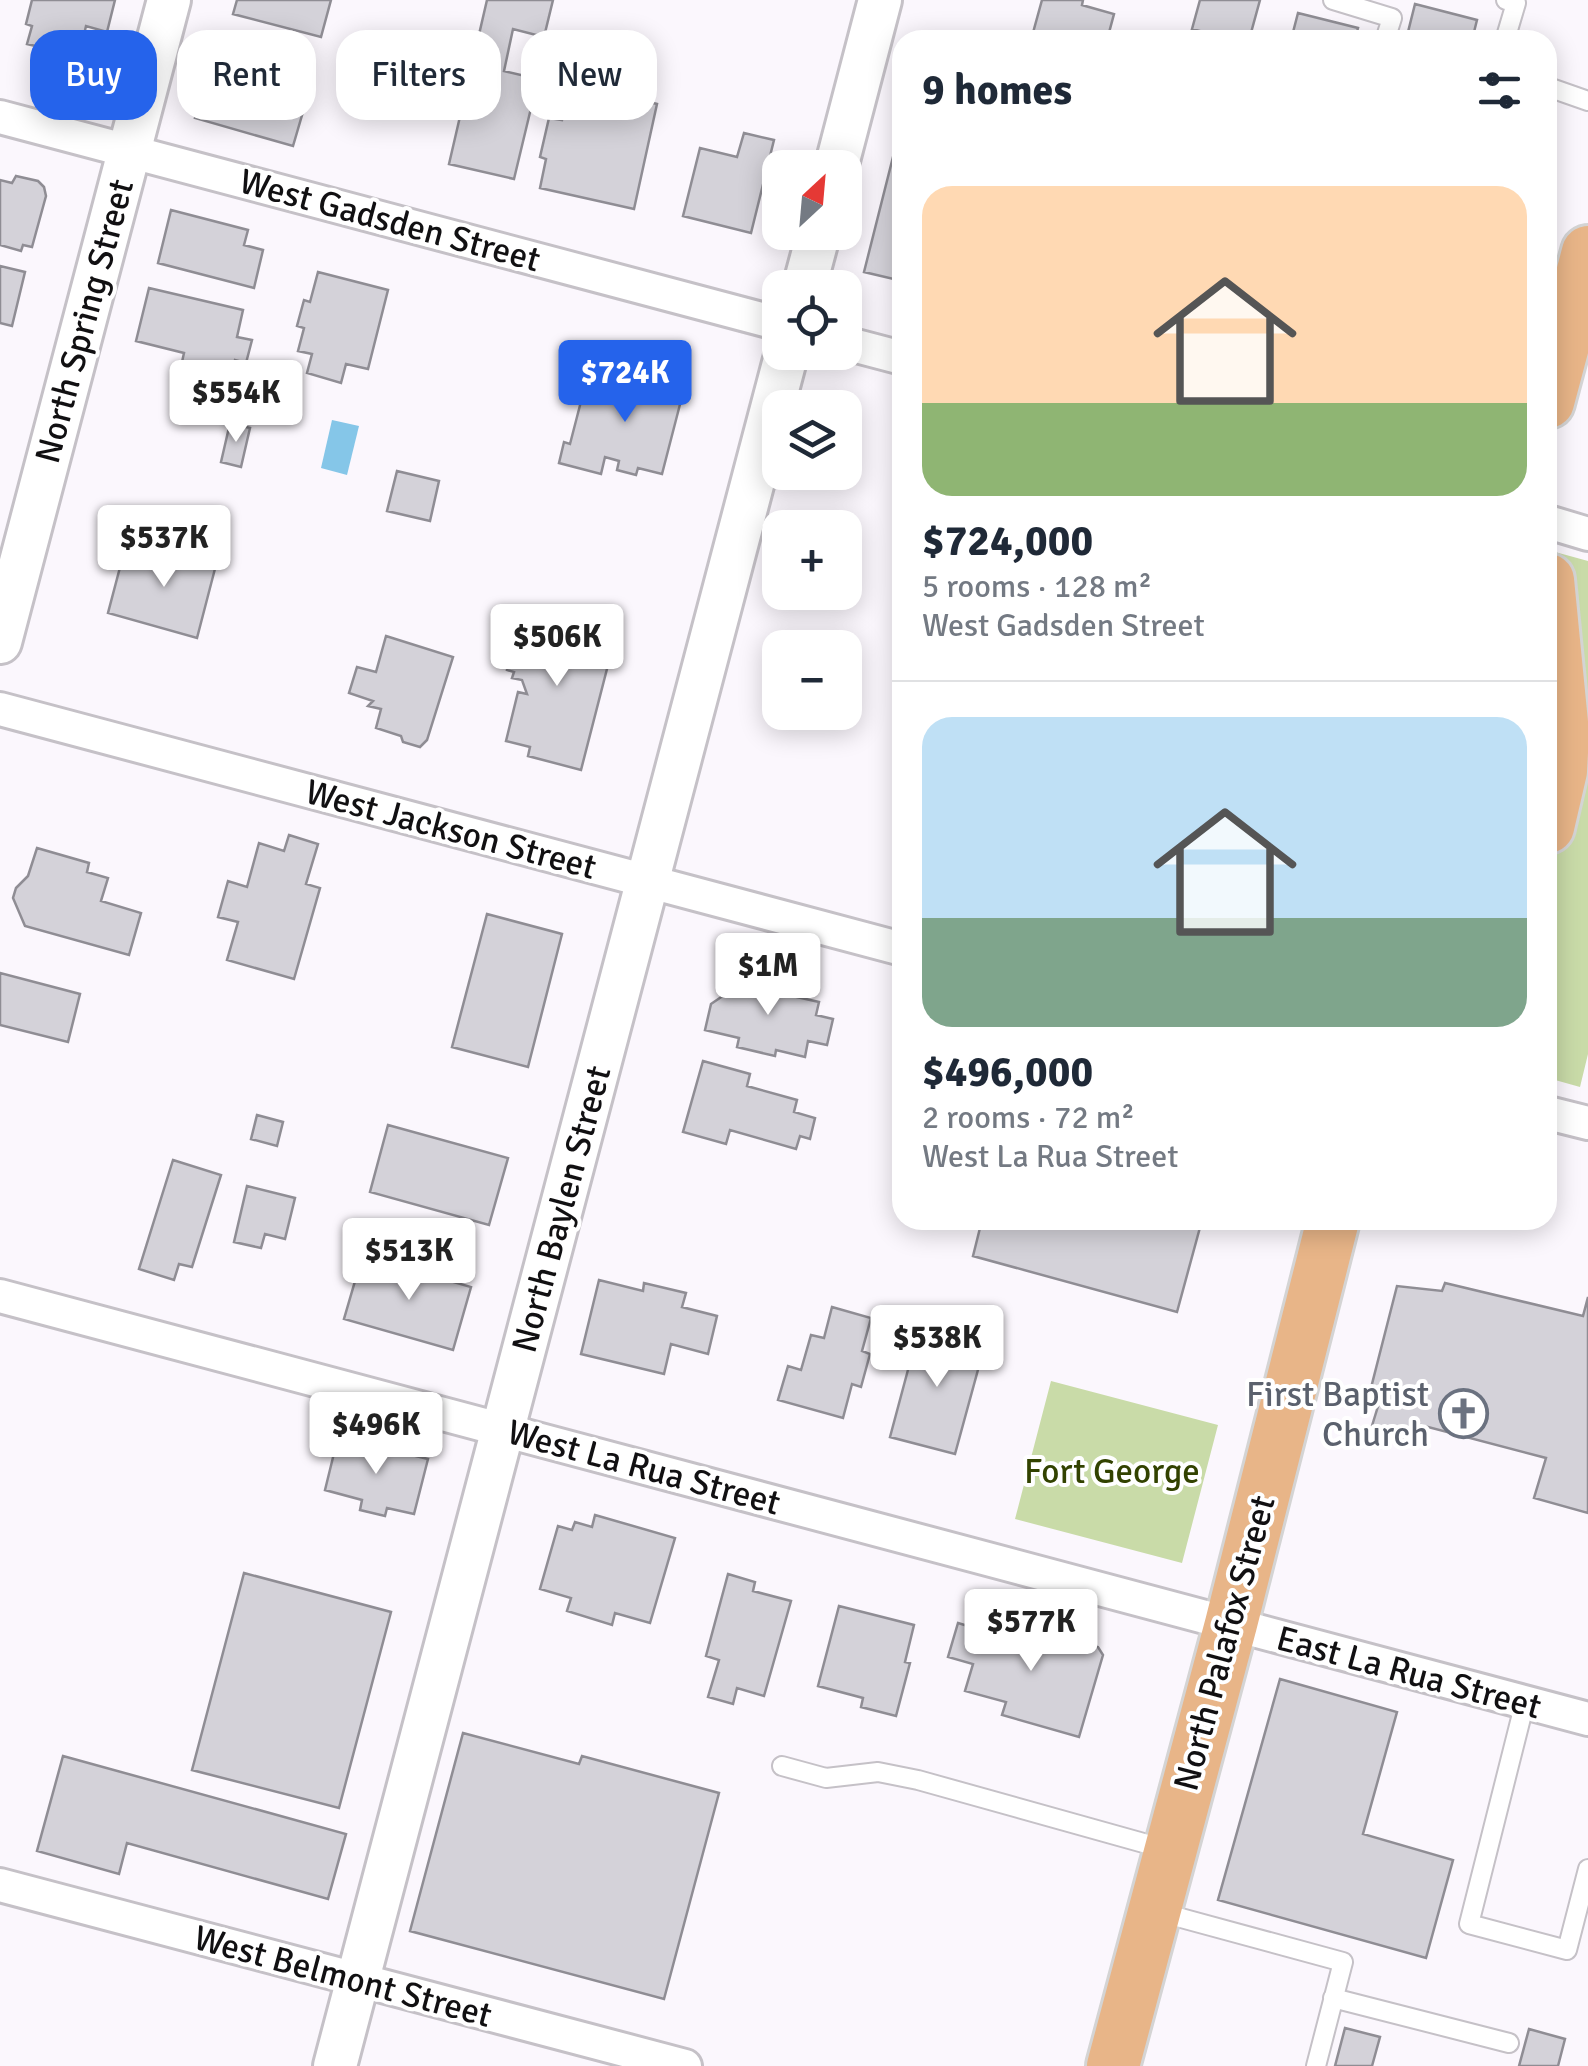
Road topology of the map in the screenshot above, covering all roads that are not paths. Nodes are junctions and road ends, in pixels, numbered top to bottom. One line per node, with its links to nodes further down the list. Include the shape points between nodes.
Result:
1 (169, 0): 11 (street, North Spring Street)
2 (880, 0): 10 (street)
3 (1333, 0): 5 (lane, via 1392,18)
4 (1513, 1): 6 (lane)
5 (1389, 30)
6 (1507, 30)
7 (1557, 90): 8 (lane)
8 (1588, 101)
9 (0, 117): 11 (street, West Gadsden Street)
10 (841, 150)
11 (129, 151): 13 (street, West Gadsden Street); 21 (street, North Spring Street)
12 (1588, 252): 14 (main road)
13 (762, 319)
14 (1577, 338): 18 (main road)
15 (862, 347): 16 (street)
16 (892, 355)
17 (782, 370): 25 (street, North Baylen Street)
18 (1557, 382)
19 (1557, 525): 20 (street)
20 (1588, 534)
21 (0, 642)
22 (1557, 672): 24 (main road, via 1563,733)
23 (0, 709): 25 (street, West Jackson Street)
24 (1557, 785)
25 (648, 881): 26 (street, West Jackson Street); 31 (street, North Baylen Street)
26 (892, 945)
27 (1557, 1115): 28 (street)
28 (1588, 1123)
29 (1330, 1230): 32 (main road, North Palafox Street)
30 (0, 1296): 31 (street, West La Rua Street)
31 (502, 1429): 32 (street, West La Rua Street); 40 (street, North Baylen Street)
32 (1230, 1624): 33 (street, East La Rua Street); 36 (main road, North Palafox Street)
33 (1525, 1702): 34 (street, East La Rua Street); 37 (lane, via 1469,1924 1568,1950)
34 (1588, 1719)
35 (782, 1766): 36 (lane, via 826,1778 878,1772 918,1780)
36 (1170, 1850): 39 (main road, North Palafox Street)
37 (1588, 1869)
38 (0, 1885): 40 (street, West Belmont Street)
39 (1154, 1911): 41 (lane, via 1343,1962); 45 (main road, North Palafox Street)
40 (358, 1980): 43 (street, North Baylen Street); 44 (street, West Belmont Street)
41 (1333, 1998): 42 (lane); 46 (lane)
42 (1509, 2043)
43 (335, 2066)
44 (686, 2066)
45 (1112, 2066)
46 (1316, 2066)

